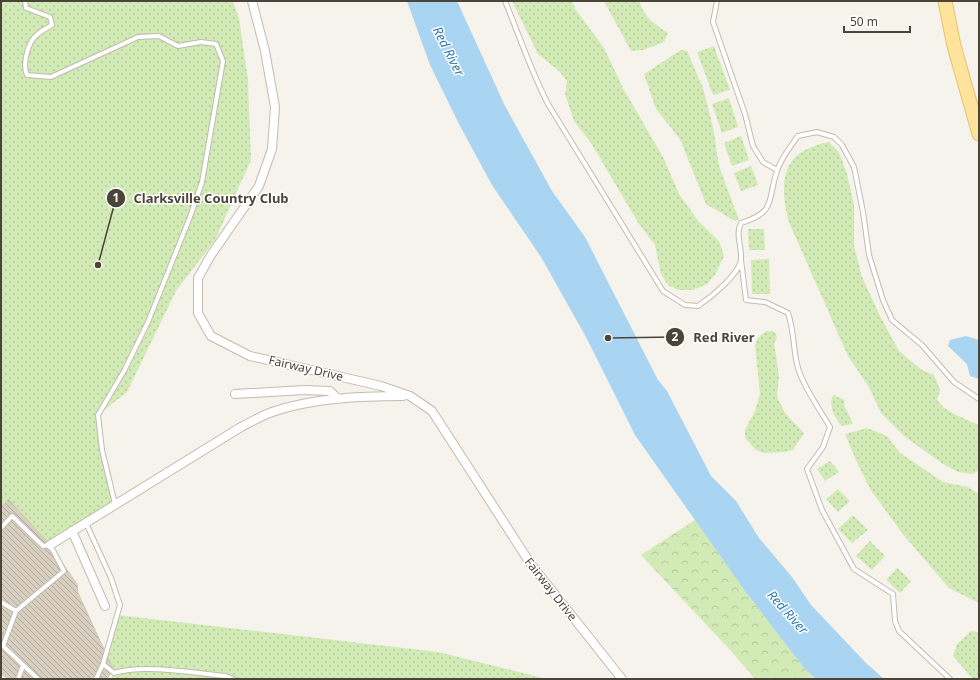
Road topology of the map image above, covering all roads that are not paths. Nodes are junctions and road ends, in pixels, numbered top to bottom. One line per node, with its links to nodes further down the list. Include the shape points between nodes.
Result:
1 (25, 1): 13 (lane, via 26,8 50,17 52,25 36,34 23,68 27,75 51,77 138,37 159,36 178,46 201,42 216,44 223,61 202,182 190,217 148,322 124,371 98,415 102,450)
2 (252, 1): 10 (street, Fairway Drive, via 275,107 272,149 259,186 198,278 198,314 211,336 250,356 359,380)
3 (505, 1): 8 (lane, via 534,77 548,104 663,291 684,304 698,306 724,285)
4 (717, 1): 7 (lane, via 713,22 745,114 753,146 762,162)
5 (945, 1): 6 (main road, via 954,46)
6 (979, 134)
7 (777, 170): 8 (lane, via 766,210 757,218 741,222 738,229); 12 (lane, via 798,136 816,132 834,137 842,145 854,167 869,255 892,320 922,345 954,382)
8 (741, 260): 28 (lane, via 746,300 765,302 788,313 793,328 797,365 812,398 830,426 823,447 807,469 822,510 854,569 893,594 895,621 899,632)
9 (235, 394): 11 (street, via 330,391)
10 (410, 396): 11 (street); 27 (street, Fairway Drive, via 432,411 530,563)
11 (338, 399): 13 (street, via 271,413 241,427)
12 (979, 399)
13 (116, 504): 14 (street)
14 (85, 523): 16 (street); 21 (lane, via 112,578 120,605)
15 (1, 528): 17 (lane, via 12,516 43,546)
16 (72, 531): 17 (street); 19 (street)
17 (50, 545): 20 (lane, via 64,571)
18 (1, 602): 20 (lane)
19 (105, 606)
20 (16, 611): 22 (lane, via 2,646)
21 (103, 664): 25 (lane); 26 (lane, via 114,673 127,669 219,675)
22 (23, 666): 23 (lane); 24 (lane)
23 (18, 679)
24 (38, 679)
25 (96, 679)
26 (233, 679)
27 (622, 679)
28 (950, 679)

